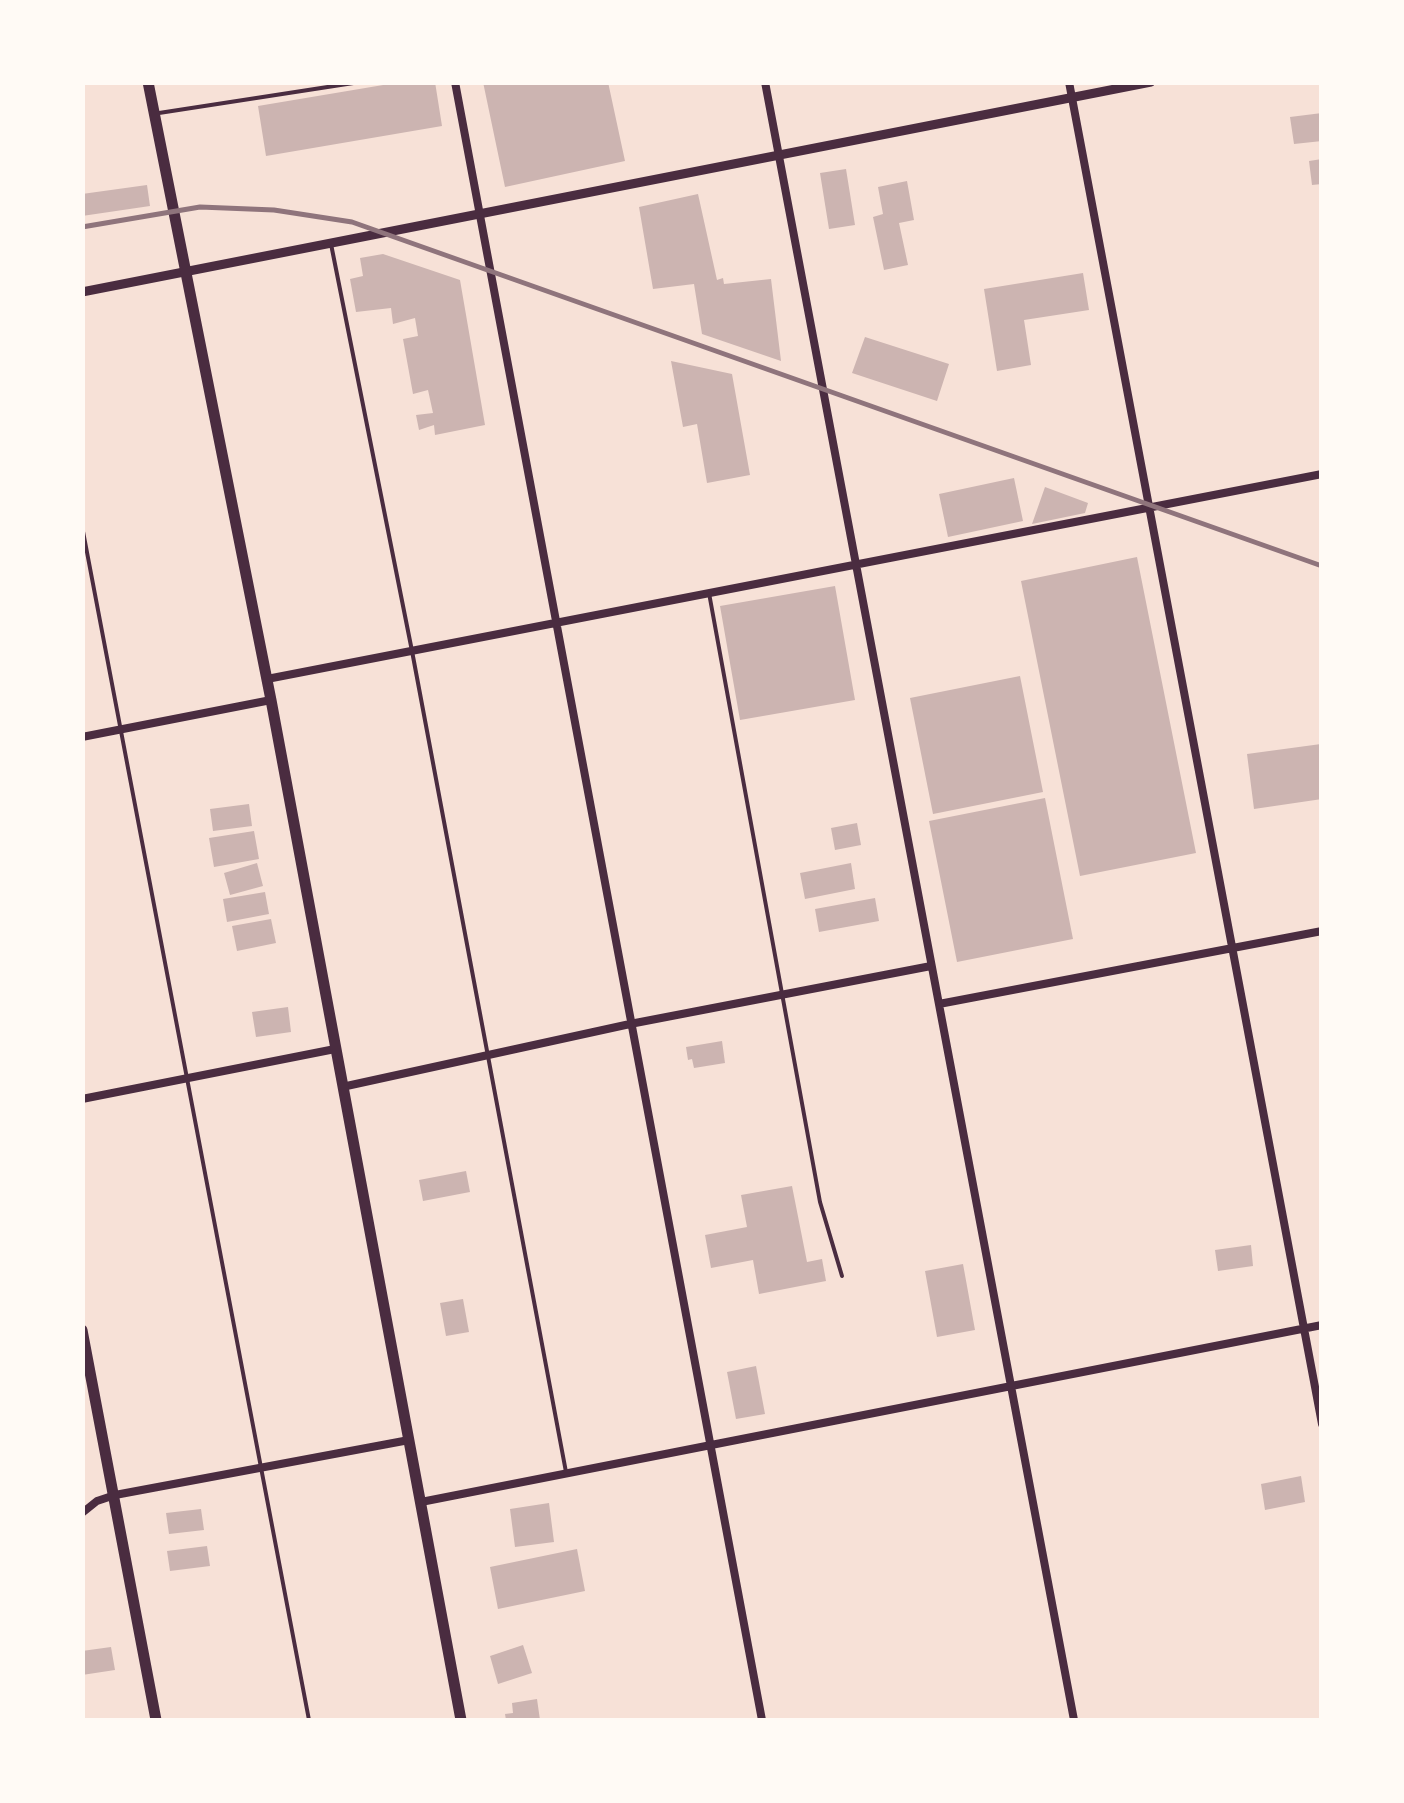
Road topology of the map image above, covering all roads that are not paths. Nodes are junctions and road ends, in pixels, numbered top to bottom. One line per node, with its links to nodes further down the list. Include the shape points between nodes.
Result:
1 (148, 82): 8 (main road)
2 (360, 82): 8 (lane)
3 (455, 82): 10 (street)
4 (765, 82): 9 (street)
5 (1069, 82): 7 (street)
6 (1151, 82): 7 (street)
7 (1072, 96): 9 (street); 15 (street)
8 (154, 114): 12 (main road)
9 (778, 153): 10 (street); 17 (street)
10 (482, 214): 11 (street); 19 (street)
11 (330, 243): 12 (street); 20 (lane)
12 (186, 274): 13 (street); 21 (main road)
13 (82, 292)
14 (1322, 474): 15 (street)
15 (1152, 507): 17 (street); 26 (street)
16 (82, 526): 23 (lane)
17 (856, 565): 18 (street); 27 (street)
18 (709, 593): 19 (street); 28 (lane)
19 (555, 622): 20 (street); 30 (street)
20 (412, 651): 21 (street); 32 (lane)
21 (266, 680): 22 (main road)
22 (271, 700): 23 (street); 31 (main road)
23 (120, 730): 24 (street); 33 (lane)
24 (82, 737)
25 (1322, 931): 26 (street)
26 (1232, 948): 29 (street); 38 (street)
27 (932, 966): 28 (street); 29 (street)
28 (781, 995): 30 (street); 36 (lane, via 820,1202)
29 (939, 1004): 41 (street)
30 (630, 1024): 32 (street); 44 (street)
31 (335, 1049): 33 (street); 34 (main road)
32 (488, 1055): 34 (street); 46 (lane)
33 (187, 1080): 35 (street); 45 (lane)
34 (342, 1087): 43 (main road)
35 (82, 1099)
36 (842, 1276)
37 (1322, 1325): 38 (street)
38 (1304, 1328): 41 (street); 42 (street)
39 (82, 1330): 40 (main road)
40 (85, 1359): 47 (main road)
41 (1010, 1385): 44 (street); 54 (street)
42 (1322, 1424)
43 (409, 1440): 45 (street); 48 (main road)
44 (709, 1443): 46 (street); 53 (street)
45 (262, 1468): 47 (street); 51 (lane)
46 (566, 1472): 48 (street)
47 (115, 1495): 49 (street); 50 (main road)
48 (421, 1502): 52 (main road)
49 (82, 1513)
50 (156, 1720)
51 (310, 1720)
52 (462, 1720)
53 (762, 1720)
54 (1074, 1720)

